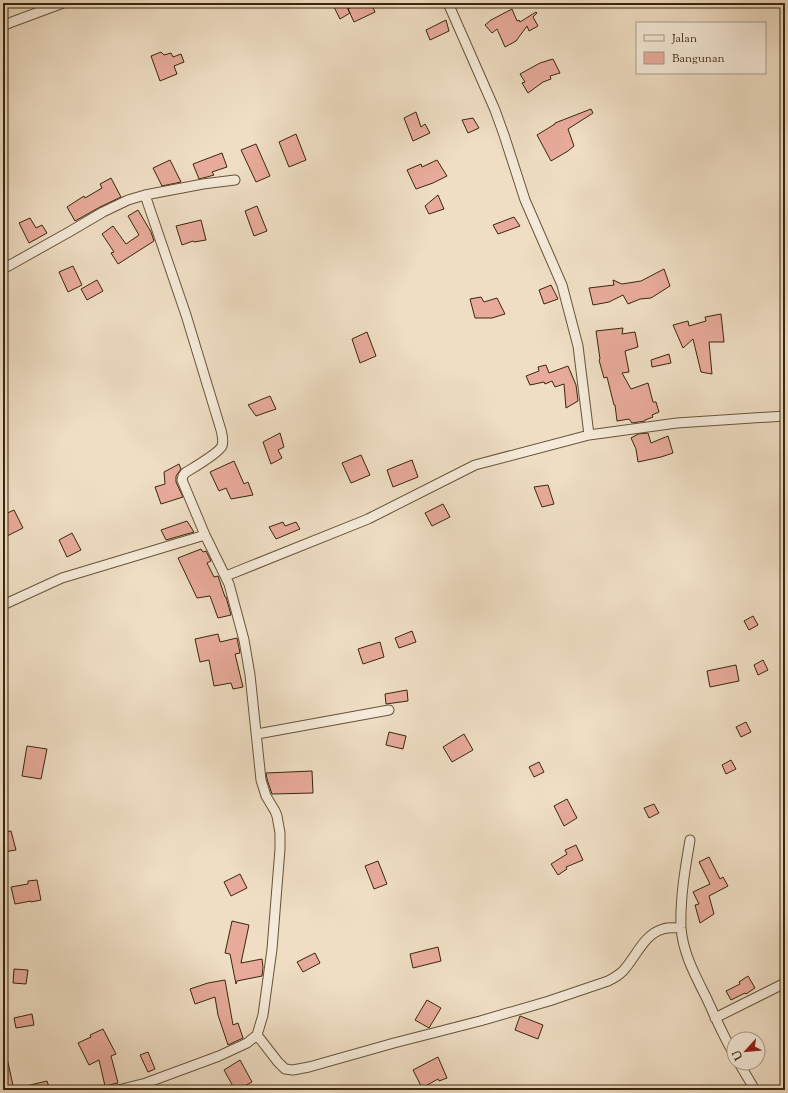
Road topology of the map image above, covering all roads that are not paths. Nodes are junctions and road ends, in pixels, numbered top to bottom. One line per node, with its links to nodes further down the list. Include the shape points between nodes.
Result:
1 (63, 3): 3 (street)
2 (448, 3): 8 (street, via 495,110 525,200 562,285 578,346)
3 (3, 26)
4 (235, 180): 5 (street)
5 (145, 195): 6 (street, via 103,212); 9 (street, via 186,315 223,439 220,448 185,473 182,480)
6 (3, 269)
7 (785, 416): 8 (street, via 678,423)
8 (589, 435): 10 (street, via 475,465 368,518)
9 (205, 535): 10 (street); 11 (street, via 62,578)
10 (226, 576): 13 (street, via 244,640)
11 (3, 604)
12 (389, 710): 13 (street)
13 (257, 734): 18 (street, via 261,780 277,816 280,833 272,949 263,1015)
14 (690, 840): 15 (street, via 683,887)
15 (681, 928): 17 (street, via 687,956); 18 (street, via 670,927 654,933 623,971 608,981 519,1010 309,1067 286,1069)
16 (785, 983): 17 (street)
17 (716, 1018): 19 (street)
18 (257, 1035): 21 (street, via 247,1043 219,1056 146,1083)
19 (726, 1038)
20 (744, 1071): 22 (street)
21 (118, 1090)
22 (755, 1090)

